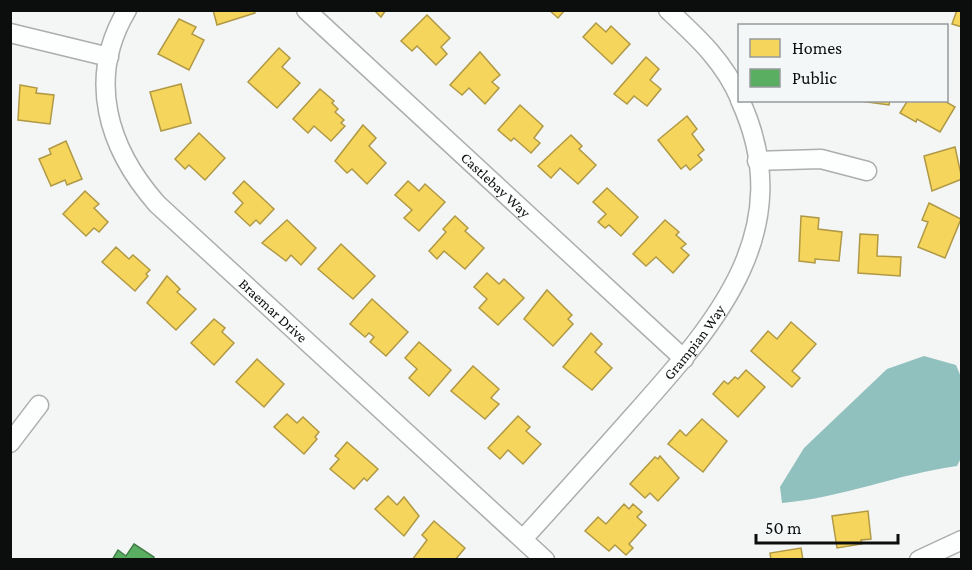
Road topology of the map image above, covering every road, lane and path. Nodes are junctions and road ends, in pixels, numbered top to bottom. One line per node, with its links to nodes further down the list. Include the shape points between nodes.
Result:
1 (127, 10): 5 (street, Braemar Drive)
2 (306, 10): 10 (street, Castlebay Way)
3 (668, 10): 6 (street, Grampian Way, via 710,50)
4 (10, 33): 5 (street)
5 (109, 57): 13 (street, Braemar Drive, via 109,119 120,153 139,184)
6 (738, 96)
7 (741, 102): 8 (street, Grampian Way)
8 (758, 162): 9 (street, via 821,159); 10 (street, Grampian Way, via 758,215 750,250 737,284)
9 (867, 171)
10 (684, 359): 13 (street, Grampian Way)
11 (39, 405): 12 (street)
12 (10, 443)
13 (523, 539): 15 (street, Braemar Drive)
14 (962, 540): 16 (street)
15 (545, 560)
16 (919, 560)

